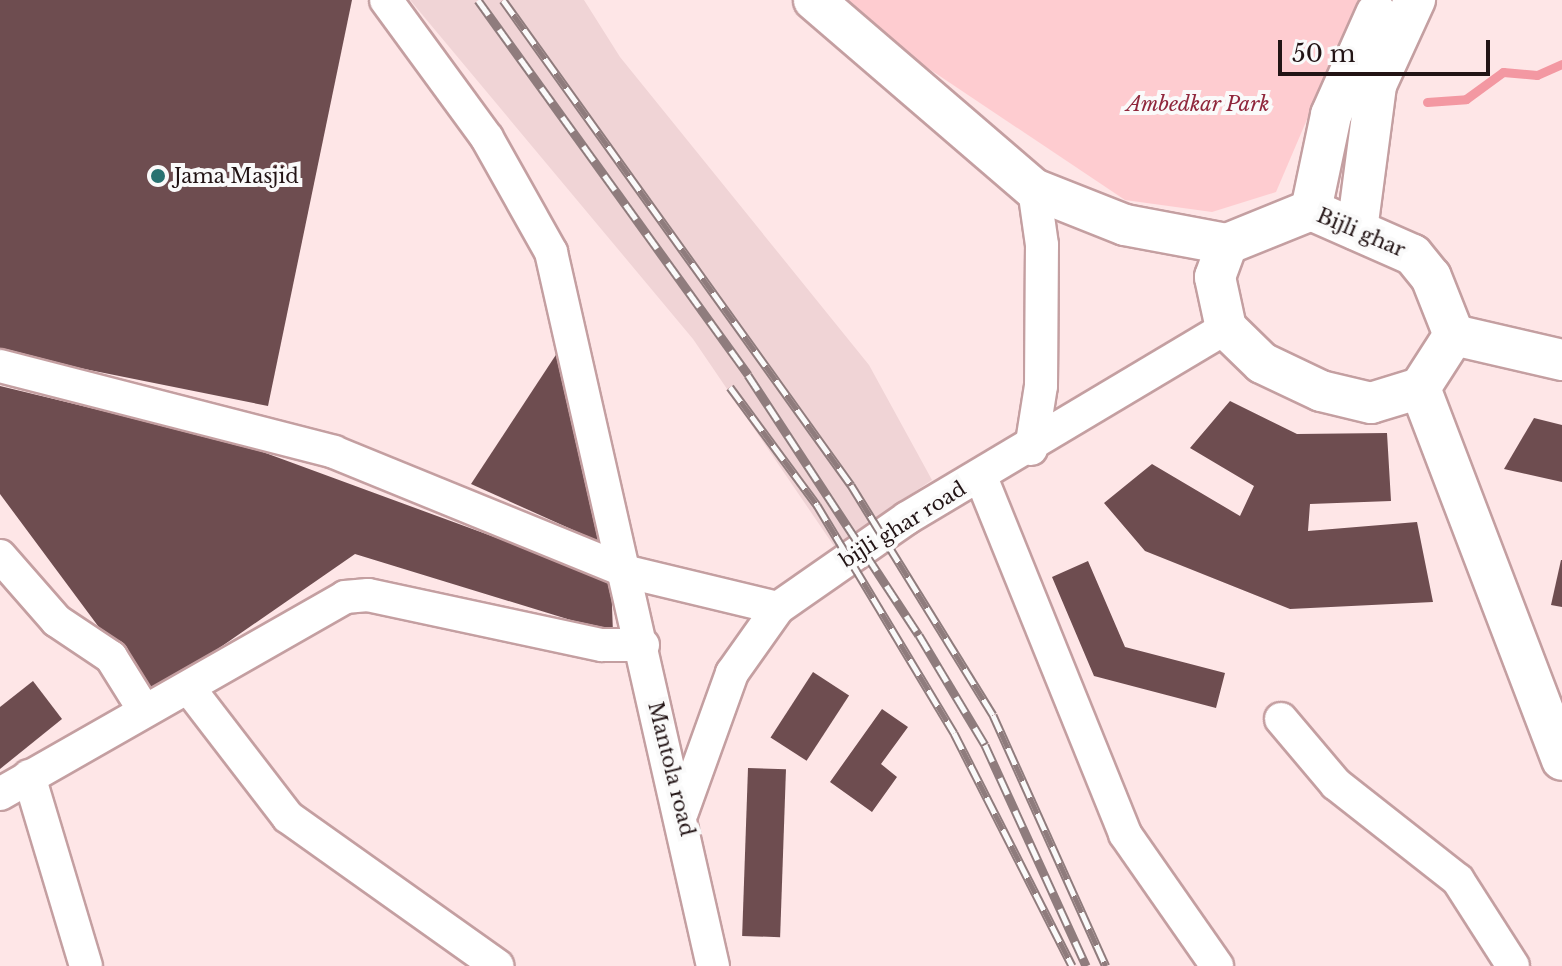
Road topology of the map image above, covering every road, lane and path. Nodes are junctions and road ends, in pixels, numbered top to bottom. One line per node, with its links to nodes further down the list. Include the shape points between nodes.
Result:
1 (386, 0): 17 (street, Mantola road, via 487,138 551,252)
2 (814, 0): 5 (main road)
3 (1383, 0): 6 (main road, via 1331,115)
4 (1415, 0): 7 (main road, via 1376,85)
5 (1034, 189): 8 (main road, via 1125,225); 14 (street, via 1042,245 1041,370)
6 (1311, 210): 7 (main road, Bijli ghar); 8 (main road, Bijli ghar)
7 (1357, 230): 10 (main road, Bijli ghar, via 1413,255 1431,277)
8 (1227, 244): 9 (main road, via 1215,277)
9 (1226, 328): 13 (main road, via 1262,363 1321,391 1371,403); 14 (street, bijli ghar road)
10 (1454, 335): 11 (main road); 13 (main road)
11 (1562, 360)
12 (0, 366): 17 (street, via 334,452)
13 (1420, 388): 23 (main road)
14 (1031, 449): 15 (street, bijli ghar road)
15 (981, 477): 18 (street, bijli ghar road); 31 (street, via 1125,834)
16 (0, 556): 21 (street, via 57,621 119,670)
17 (628, 572): 18 (street); 19 (street, Mantola road)
18 (778, 608): 27 (street, bijli ghar road, via 732,673)
19 (643, 645): 20 (street, via 602,645 368,595 345,597); 27 (street, Mantola road)
20 (191, 691): 21 (street); 29 (street, via 288,817)
21 (144, 710): 25 (street)
22 (1281, 719): 32 (street, via 1329,778 1458,880)
23 (1552, 720): 24 (main road)
24 (1562, 760)
25 (29, 776): 26 (street); 28 (street)
26 (0, 794)
27 (682, 812): 30 (street, Mantola road)
28 (86, 966)
29 (498, 966)
30 (713, 966)
31 (1217, 966)
32 (1513, 966)

